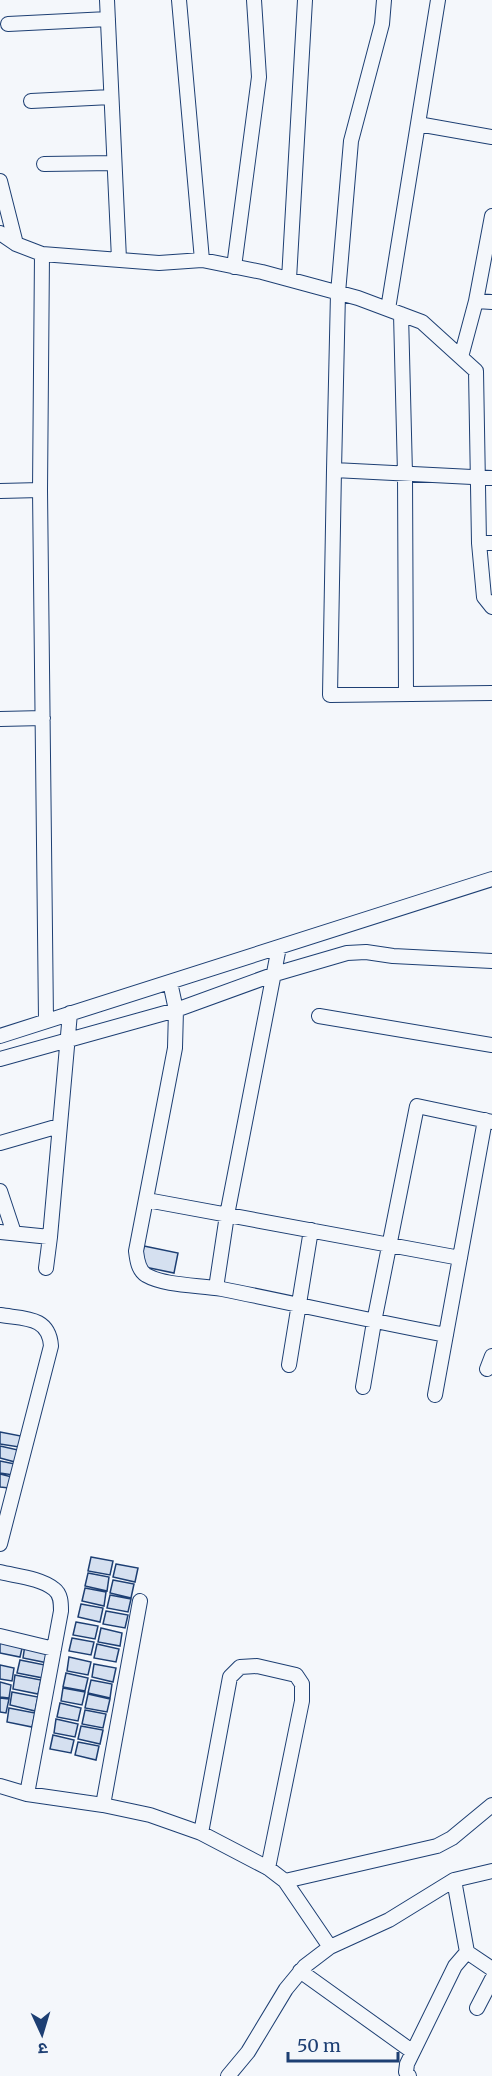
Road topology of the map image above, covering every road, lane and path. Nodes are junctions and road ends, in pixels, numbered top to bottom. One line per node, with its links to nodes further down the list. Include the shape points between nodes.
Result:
1 (107, 0): 7 (street)
2 (179, 0): 21 (street)
3 (254, 0): 22 (street, via 259,77)
4 (305, 0): 23 (street)
5 (438, 0): 11 (street)
6 (385, 3): 24 (street, via 351,141)
7 (108, 19): 8 (street); 9 (street)
8 (8, 24)
9 (111, 97): 10 (street); 13 (street)
10 (31, 101)
11 (418, 124): 12 (street); 27 (street)
12 (492, 136)
13 (114, 163): 14 (street); 20 (street)
14 (44, 164)
15 (0, 182): 18 (street)
16 (492, 216): 25 (street)
17 (0, 233): 18 (street)
18 (16, 244): 19 (street)
19 (42, 254): 20 (street); 35 (street)
20 (119, 259): 21 (street, via 159,263)
21 (202, 260): 22 (street)
22 (234, 267): 23 (street)
23 (289, 279): 24 (street)
24 (338, 293): 27 (street); 32 (street)
25 (476, 302): 26 (street); 29 (street)
26 (492, 302)
27 (388, 309): 28 (street)
28 (401, 314): 29 (street, via 422,322); 33 (street)
29 (461, 357): 30 (street, via 476,370)
30 (477, 400): 31 (street); 34 (street)
31 (492, 401)
32 (334, 470): 33 (street); 40 (street, via 330,695)
33 (405, 474): 34 (street); 40 (street)
34 (485, 478): 37 (street)
35 (40, 490): 36 (street); 41 (street)
36 (0, 491)
37 (486, 543): 38 (street, via 484,597)
38 (492, 607)
39 (492, 693): 40 (street)
40 (406, 694)
41 (44, 717): 42 (street); 49 (street)
42 (0, 719)
43 (492, 879): 44 (street)
44 (277, 960): 45 (street, via 366,952); 46 (street); 47 (street); 61 (street)
45 (492, 961)
46 (170, 985): 47 (street); 51 (street)
47 (176, 1007): 51 (street); 60 (street, via 175,1048)
48 (319, 1016): 54 (street)
49 (46, 1020): 51 (street); 52 (street)
50 (0, 1026): 52 (street)
51 (69, 1027): 55 (street); 57 (street)
52 (19, 1029): 53 (street)
53 (0, 1036)
54 (492, 1045)
55 (0, 1059)
56 (489, 1121): 65 (street, via 417,1106); 66 (street)
57 (60, 1126): 58 (street); 64 (street)
58 (0, 1143)
59 (0, 1191): 63 (street)
60 (147, 1200): 61 (street); 68 (street, via 136,1251 144,1274 159,1280)
61 (227, 1215): 62 (street); 68 (street)
62 (311, 1230): 65 (street); 69 (street)
63 (7, 1233): 64 (street)
64 (50, 1237): 67 (street)
65 (389, 1246): 66 (street); 71 (street)
66 (460, 1258): 72 (street)
67 (46, 1268)
68 (216, 1288): 69 (street)
69 (299, 1304): 71 (street); 73 (street)
70 (0, 1315): 76 (street, via 43,1325 50,1333 51,1346)
71 (374, 1322): 72 (street); 74 (street)
72 (446, 1335): 75 (street)
73 (289, 1365)
74 (363, 1387)
75 (435, 1395)
76 (0, 1544)
77 (0, 1572): 80 (street, via 55,1589 62,1611)
78 (140, 1601): 83 (street)
79 (0, 1636): 80 (street)
80 (54, 1649): 82 (street)
81 (0, 1786): 82 (street)
82 (27, 1794): 83 (street)
83 (103, 1805): 85 (street, via 150,1815)
84 (492, 1805): 89 (street, via 437,1846)
85 (201, 1833): 86 (street); 86 (street, via 230,1677 240,1667 256,1666 296,1675 302,1684 302,1701)
86 (268, 1868): 89 (street)
87 (492, 1871): 88 (street)
88 (454, 1880): 90 (street, via 389,1920); 91 (street)
89 (285, 1881): 90 (street)
90 (328, 1943): 93 (street)
91 (467, 1952): 92 (street); 96 (street, via 455,1966)
92 (492, 1969)
93 (300, 1971): 96 (street); 97 (street)
94 (492, 1979): 95 (street)
95 (477, 2008)
96 (412, 2052): 98 (street, via 407,2064)
97 (228, 2076)
98 (409, 2076)

